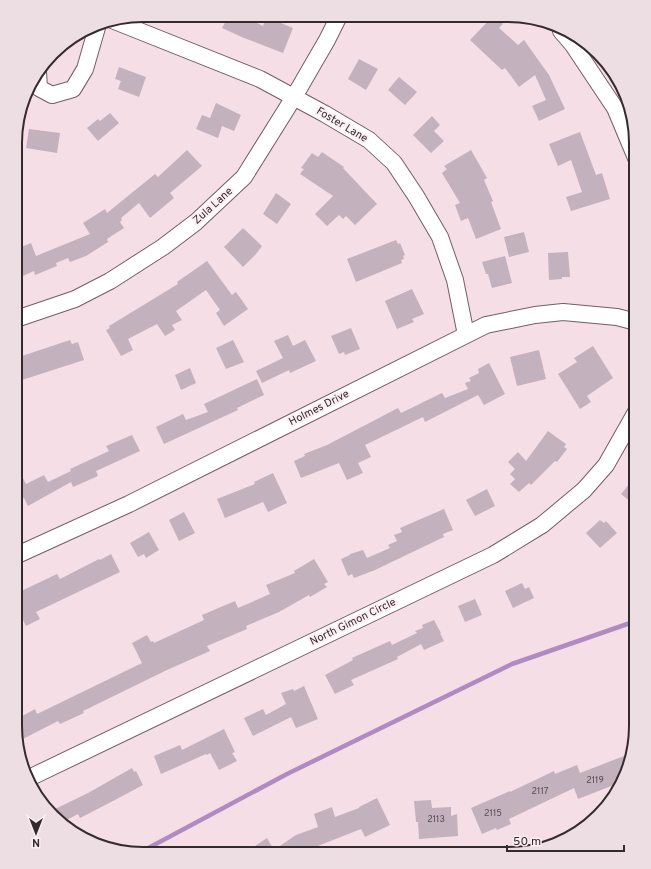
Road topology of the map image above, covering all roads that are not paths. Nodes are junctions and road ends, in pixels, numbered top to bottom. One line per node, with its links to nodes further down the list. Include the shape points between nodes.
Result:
1 (336, 22): 6 (street, Zula Lane)
2 (122, 24): 6 (street, Foster Lane, via 260,80)
3 (96, 32): 5 (street, via 85,69 73,89 52,95 39,88)
4 (565, 37): 7 (street, via 615,108)
5 (39, 83)
6 (294, 97): 8 (street, Zula Lane, via 244,177 196,222 110,281 75,299); 10 (street, Foster Lane, via 368,140 394,163 440,237 455,280)
7 (629, 141)
8 (22, 317)
9 (629, 320): 10 (street, Holmes Drive, via 563,312 486,325)
10 (466, 335): 12 (street, Holmes Drive, via 129,504)
11 (629, 424): 13 (street, North Gimon Circle, via 606,465 584,490 542,526 499,551)
12 (22, 553)
13 (34, 776)

